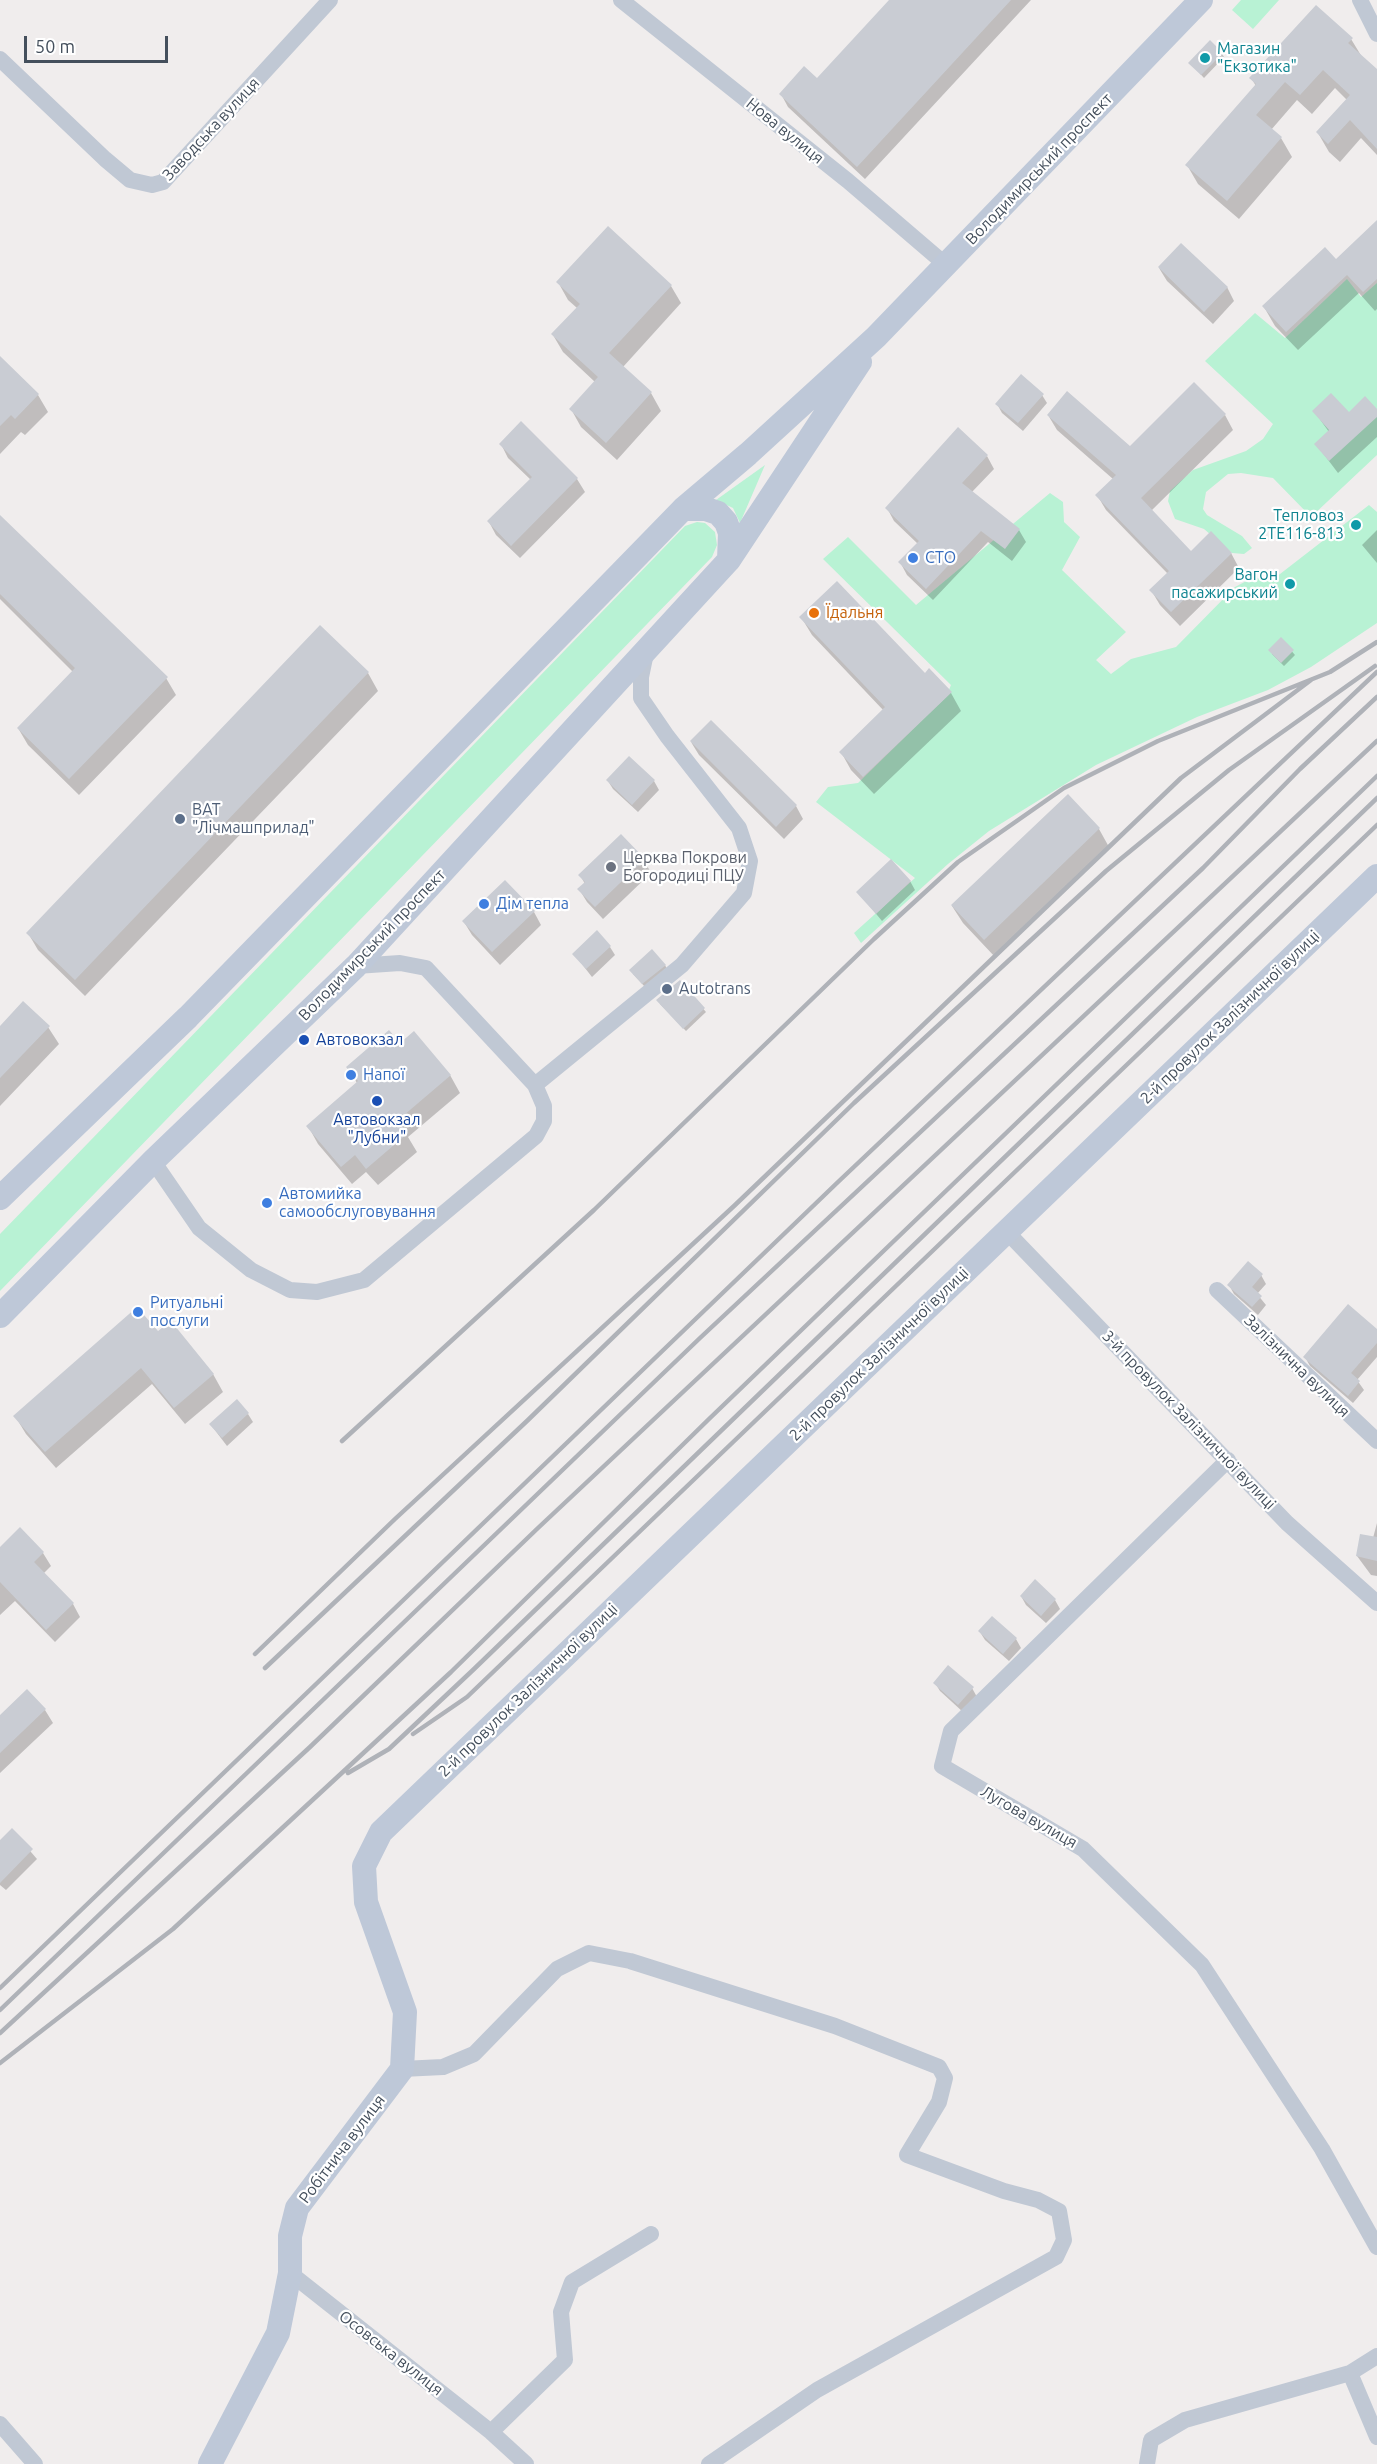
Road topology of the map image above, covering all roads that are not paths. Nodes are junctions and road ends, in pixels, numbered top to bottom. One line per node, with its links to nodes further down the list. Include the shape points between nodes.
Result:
1 (330, 0): 6 (street, Заводська вулиця, via 163,182 152,185 130,180)
2 (621, 0): 7 (street, Нова вулиця)
3 (1201, 0): 7 (main road, Володимирський проспект)
4 (1360, 0): 5 (street)
5 (1377, 34)
6 (0, 59)
7 (946, 265): 8 (main road, Володимирський проспект)
8 (876, 337): 9 (main road, Володимирський проспект); 10 (main road, Володимирський проспект)
9 (683, 509): 10 (main road, via 718,513 730,533); 16 (main road, Володимирський проспект, via 188,1017)
10 (729, 560): 11 (main road, Володимирський проспект)
11 (647, 647): 13 (main road, Володимирський проспект); 14 (street, via 641,698 739,828 750,861 744,893 682,965)
12 (1377, 876): 18 (main road, 2-й провулок Залізничної вулиці)
13 (356, 966): 14 (street, via 400,963 426,969); 15 (main road, Володимирський проспект)
14 (535, 1085): 15 (street, via 544,1106 544,1121 536,1136 364,1280 342,1288 317,1292 290,1290 250,1270 199,1228)
15 (153, 1161): 20 (main road, Володимирський проспект)
16 (10, 1179): 17 (main road, Володимирський проспект)
17 (0, 1198)
18 (1006, 1231): 22 (street, 3-й провулок Залізничної вулиці); 24 (main road, 2-й провулок Залізничної вулиці, via 381,1832 364,1866 366,1902 405,2012)
19 (1217, 1290): 21 (street, Залізнична вулиця)
20 (0, 1316)
21 (1377, 1441)
22 (1227, 1460): 23 (street, 3-й провулок Залізничної вулиці, via 1287,1523); 26 (street, Лугова вулиця, via 951,1731 942,1766 1083,1849 1202,1965 1322,2149)
23 (1377, 1603)
24 (402, 2069): 27 (main road, Робітнича вулиця, via 297,2208 290,2236); 36 (street, via 443,2067 474,2054 557,1969 589,1953 630,1961 835,2026 939,2067 945,2078 939,2102 908,2155 1038,2200 1059,2211 1064,2240 1056,2257 817,2390)
25 (651, 2234): 31 (street, via 572,2282 561,2312 565,2360)
26 (1377, 2247)
27 (290, 2273): 31 (street, Осовська вулиця); 34 (main road, Робітнича вулиця, via 278,2333)
28 (1377, 2356): 29 (street)
29 (1350, 2373): 32 (street); 37 (street, via 1185,2420 1151,2440)
30 (0, 2424): 33 (street)
31 (491, 2432): 35 (street, Осовська вулиця)
32 (1377, 2437)
33 (35, 2464)
34 (210, 2464)
35 (526, 2464)
36 (709, 2464)
37 (1147, 2464)

